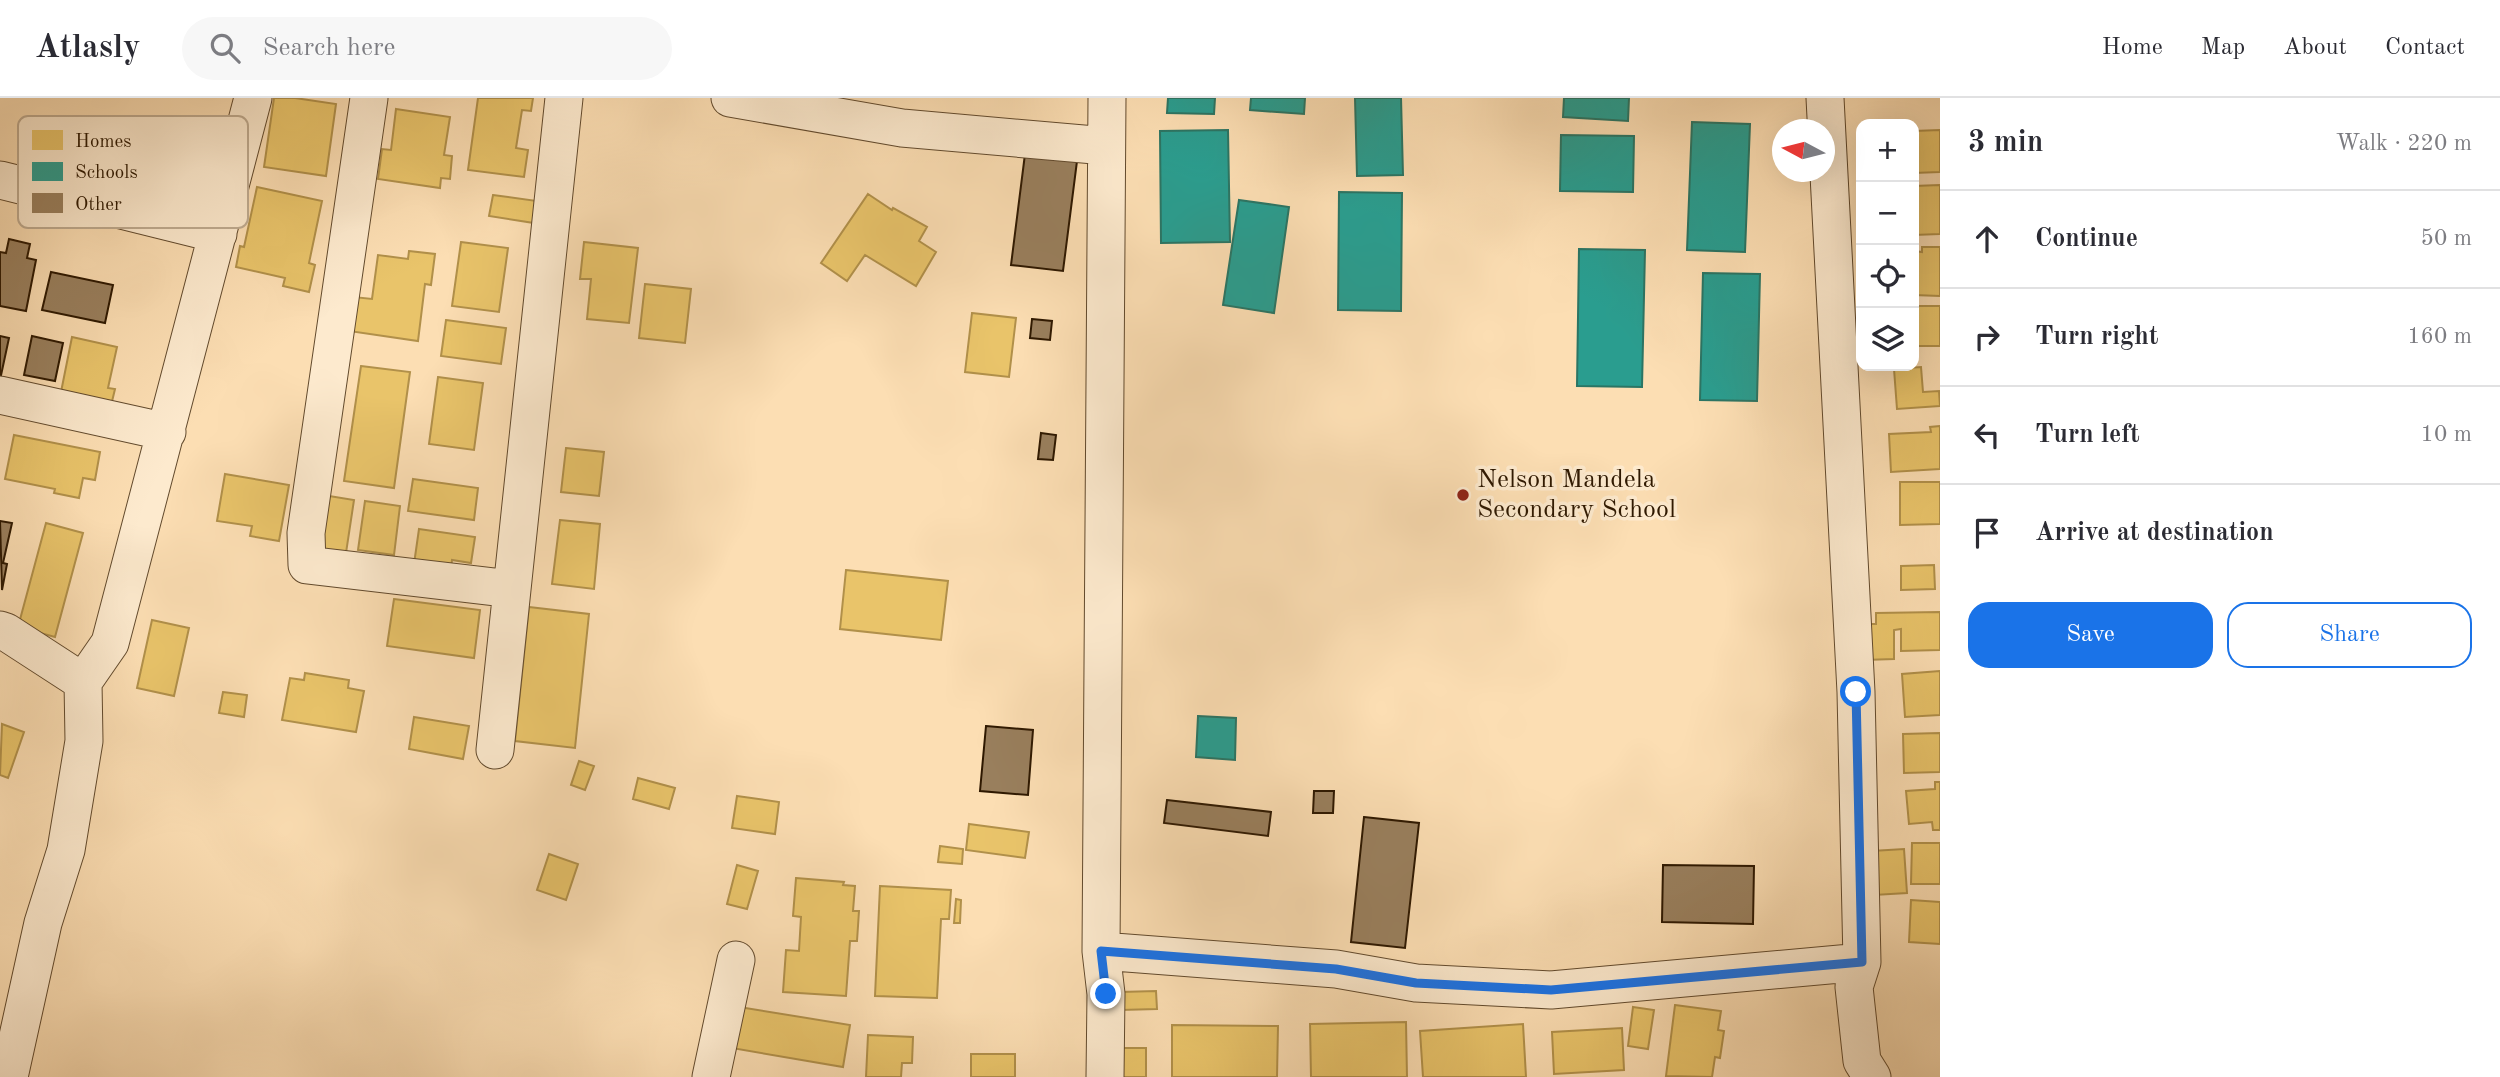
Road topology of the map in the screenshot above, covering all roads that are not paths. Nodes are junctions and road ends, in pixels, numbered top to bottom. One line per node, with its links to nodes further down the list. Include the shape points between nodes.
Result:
1 (253, 98): 7 (street)
2 (369, 98): 16 (street, via 306,533 307,565)
3 (564, 98): 16 (street)
4 (730, 98): 8 (street, via 902,128)
5 (1107, 98): 8 (street)
6 (1825, 98): 22 (street, via 1856,692)
7 (248, 117)
8 (1106, 146): 20 (street)
9 (0, 180): 10 (street)
10 (18, 184)
11 (194, 228): 13 (street)
12 (220, 228): 13 (street)
13 (218, 234): 15 (street)
14 (0, 395): 15 (street)
15 (167, 432): 18 (street, via 110,643)
16 (512, 589): 19 (street)
17 (0, 630): 18 (street)
18 (83, 682): 23 (street, via 84,741 66,850 43,923)
19 (495, 750)
20 (1101, 951): 22 (street, via 1336,969 1416,983 1551,990); 25 (street, via 1106,994)
21 (736, 960): 24 (street)
22 (1862, 962): 26 (street, via 1854,987 1862,1061)
23 (9, 1077)
24 (711, 1077)
25 (1105, 1077)
26 (1872, 1077)

